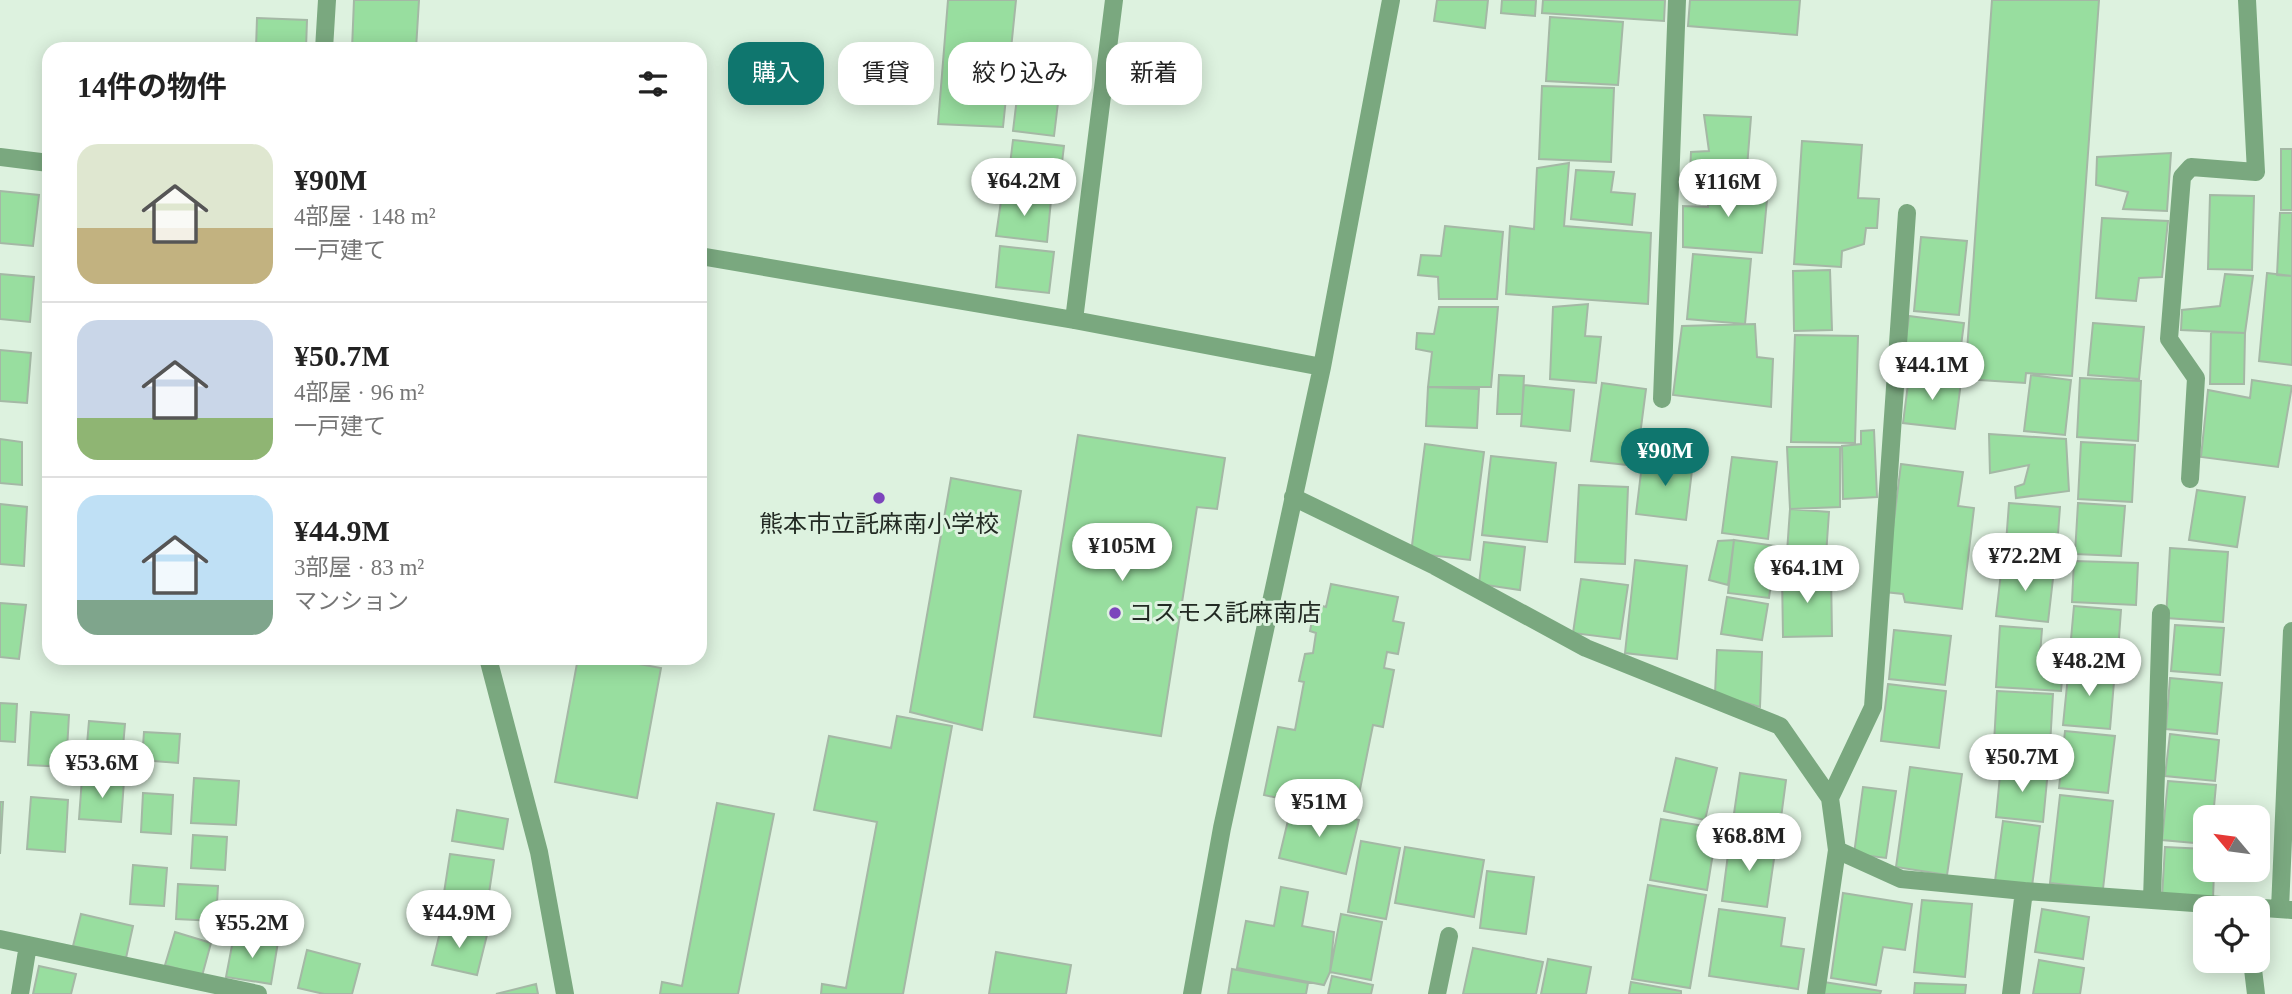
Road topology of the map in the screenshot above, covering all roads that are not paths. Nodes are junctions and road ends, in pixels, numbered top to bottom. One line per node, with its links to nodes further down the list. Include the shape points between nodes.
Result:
1 (327, 0): 6 (street)
2 (1114, 0): 11 (street)
3 (1391, 0): 12 (street)
4 (1677, 0): 13 (street)
5 (2247, 0): 14 (street, via 2256,172 2191,167 2182,177 2169,339 2196,378)
6 (324, 42)
7 (0, 157): 8 (street)
8 (42, 162)
9 (1907, 213): 19 (street, via 1873,707)
10 (707, 258): 11 (street)
11 (1074, 320): 12 (street)
12 (1322, 367): 15 (street)
13 (1662, 398)
14 (2190, 479)
15 (1293, 496): 19 (street, via 1586,648 1780,726); 32 (street, via 1222,828)
16 (2161, 613): 22 (street)
17 (2292, 631): 24 (street)
18 (490, 665): 31 (street, via 539,852)
19 (1830, 798): 20 (street)
20 (1837, 850): 21 (street, via 1901,879); 34 (street)
21 (2024, 891): 22 (street); 35 (street)
22 (2152, 900): 23 (street)
23 (2193, 904)
24 (2286, 910)
25 (1449, 936): 33 (street)
26 (0, 939): 27 (street)
27 (28, 945): 29 (street); 30 (street)
28 (2253, 973): 36 (street)
29 (20, 994)
30 (258, 994)
31 (565, 994)
32 (1192, 994)
33 (1437, 994)
34 (1816, 994)
35 (2011, 994)
36 (2256, 994)

